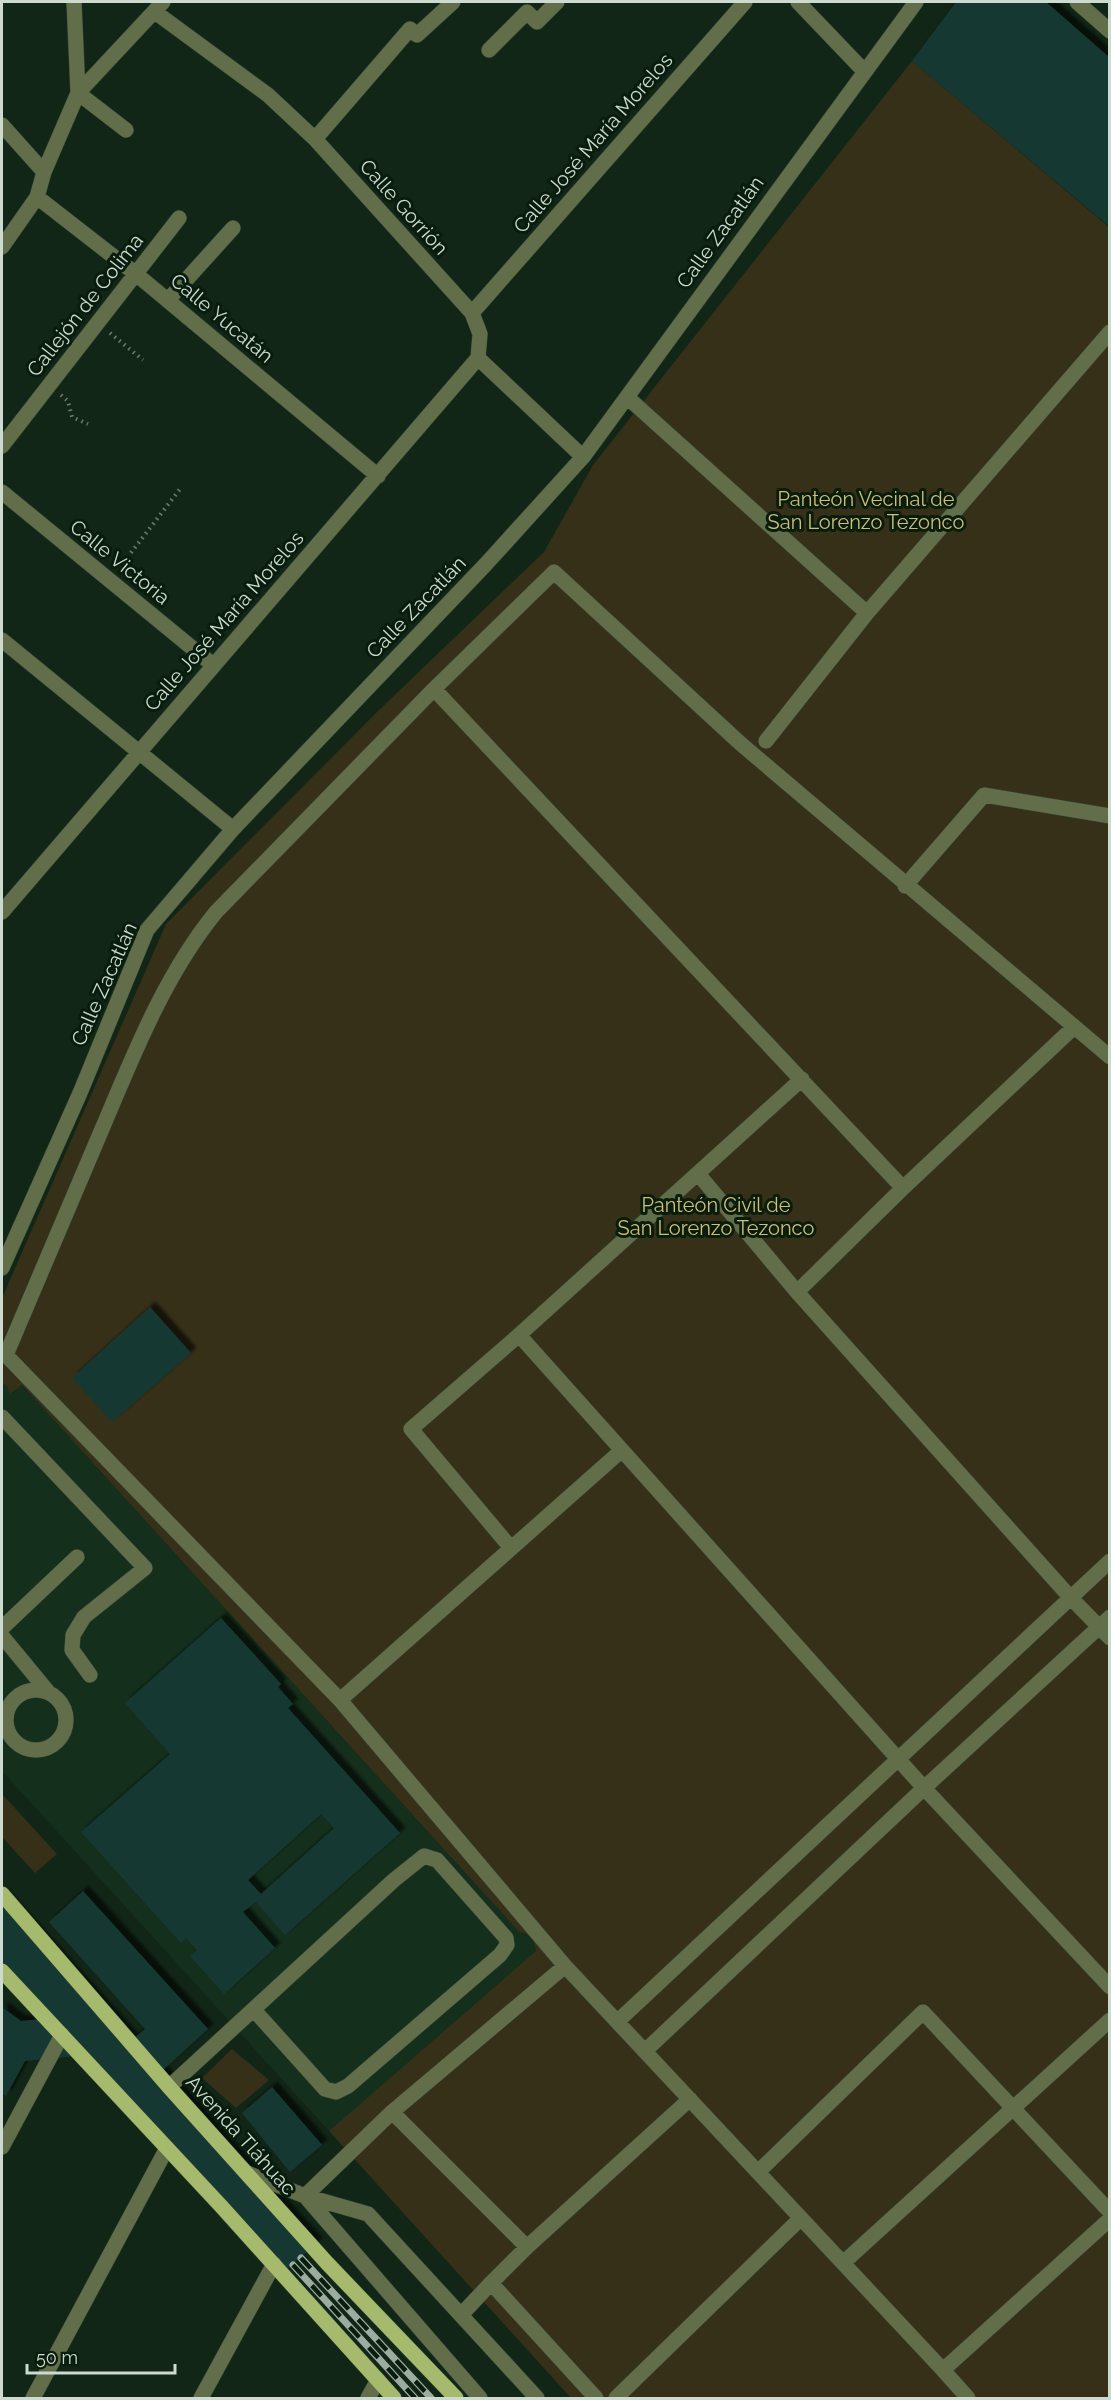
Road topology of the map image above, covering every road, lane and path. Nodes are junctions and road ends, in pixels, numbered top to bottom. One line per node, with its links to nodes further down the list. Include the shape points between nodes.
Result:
1 (74, 2): 12 (street)
2 (453, 2): 15 (street, via 417,35 410,29)
3 (557, 2): 10 (street, via 537,22 527,12)
4 (746, 2): 23 (street, Calle José María Morelos)
5 (798, 2): 11 (street)
6 (916, 2): 11 (street, Calle Zacatlán)
7 (1077, 2): 9 (street)
8 (159, 7): 12 (street); 15 (street, Calle Gorrión, via 268,95)
9 (1110, 31)
10 (489, 50)
11 (864, 70): 29 (street, Calle Zacatlán)
12 (78, 93): 14 (street); 16 (street)
13 (2, 125): 16 (street)
14 (126, 130)
15 (315, 139): 23 (street, Calle Gorrión)
16 (44, 172): 17 (street)
17 (37, 197): 20 (street); 21 (street, Calle Yucatán)
18 (179, 218): 21 (street, Callejón de Colima)
19 (233, 228): 22 (street)
20 (2, 247)
21 (136, 274): 22 (street, Calle Yucatán); 24 (street, Callejón de Colima)
22 (168, 300): 33 (street, Calle Yucatán)
23 (472, 313): 26 (street, Calle Gorrión, via 480,334)
24 (98, 323): 27 (path); 28 (street, Callejón de Colima)
25 (1110, 332): 37 (street)
26 (478, 357): 32 (street); 33 (street, Calle José María Morelos)
27 (142, 360)
28 (49, 385): 30 (path, via 68,401 72,417); 31 (street, Callejón de Colima)
29 (627, 397): 32 (street, Calle Zacatlán); 37 (street)
30 (88, 424)
31 (2, 446)
32 (583, 457): 44 (street, Calle Zacatlán)
33 (378, 476): 39 (street, Calle José María Morelos)
34 (180, 489): 36 (path)
35 (2, 492): 36 (street, Calle Victoria)
36 (110, 580): 39 (street, Calle Victoria)
37 (867, 613): 41 (street)
38 (2, 640): 42 (street)
39 (213, 664): 42 (street, Calle José María Morelos)
40 (434, 689): 45 (street, via 554,572 741,744); 49 (street); 55 (street, via 194,939 137,1047)
41 (766, 741)
42 (138, 751): 44 (street); 46 (street, Calle José María Morelos)
43 (1110, 816): 45 (street, via 984,795)
44 (233, 829): 52 (street, Calle Zacatlán, via 147,930)
45 (905, 886): 47 (street)
46 (2, 912)
47 (1073, 1028): 48 (street); 51 (street)
48 (1110, 1057)
49 (802, 1079): 50 (street); 51 (street)
50 (699, 1175): 53 (street); 54 (street)
51 (903, 1188): 53 (street)
52 (2, 1268)
53 (797, 1292): 61 (street)
54 (519, 1335): 57 (street); 58 (street, via 411,1429)
55 (4, 1353): 67 (street)
56 (2, 1416): 65 (street, via 145,1568 84,1617 73,1635 72,1650)
57 (621, 1451): 58 (street); 71 (street)
58 (511, 1548): 67 (street)
59 (77, 1557): 63 (street)
60 (1110, 1561): 61 (street)
61 (1070, 1597): 62 (street); 71 (street)
62 (1106, 1627): 72 (street)
63 (2, 1628)
64 (2, 1636): 66 (street)
65 (90, 1675)
66 (49, 1693): 68 (street, via 25,1691 15,1698); 69 (street, via 59,1699 67,1722 57,1743 35,1751)
67 (340, 1700): 74 (street)
68 (3, 1717): 69 (street)
69 (14, 1742): 70 (street)
70 (2, 1752)
71 (899, 1758): 72 (street); 79 (street)
72 (924, 1788): 76 (street); 81 (street)
73 (2, 1894): 82 (main road, Avenida Tláhuac)
74 (565, 1966): 79 (street); 85 (street)
75 (2, 1971): 80 (main road)
76 (1110, 1987)
77 (254, 2010): 77 (street, via 424,1856 437,1860 506,1938 507,1944 500,1954 348,2086 336,2091 325,2090); 82 (street)
78 (1110, 2020): 84 (street)
79 (618, 2021): 81 (street)
80 (62, 2035): 86 (street); 87 (main road)
81 (645, 2051): 83 (street)
82 (169, 2087): 89 (main road, Avenida Tláhuac)
83 (690, 2099): 88 (street); 94 (street)
84 (1014, 2108): 88 (street, via 922,2012); 91 (street); 95 (street)
85 (392, 2112): 90 (street); 94 (street)
86 (2, 2147)
87 (167, 2148): 96 (main road); 101 (street)
88 (758, 2172): 92 (street)
89 (247, 2173): 90 (street); 105 (main road, Avenida Tláhuac)
90 (305, 2196): 98 (street, via 368,2214); 106 (street)
91 (1110, 2212)
92 (801, 2218): 95 (street); 109 (street)
93 (1110, 2219): 99 (street)
94 (527, 2247): 97 (street)
95 (843, 2263): 99 (street)
96 (274, 2264): 100 (main road); 102 (street)
97 (491, 2283): 98 (street); 108 (street)
98 (461, 2315): 107 (street)
99 (943, 2370): 110 (street)
100 (378, 2380): 103 (street); 104 (main road)
101 (33, 2398)
102 (201, 2398)
103 (368, 2398)
104 (394, 2398)
105 (456, 2398)
106 (480, 2398)
107 (537, 2398)
108 (596, 2398)
109 (616, 2398)
110 (968, 2398)

